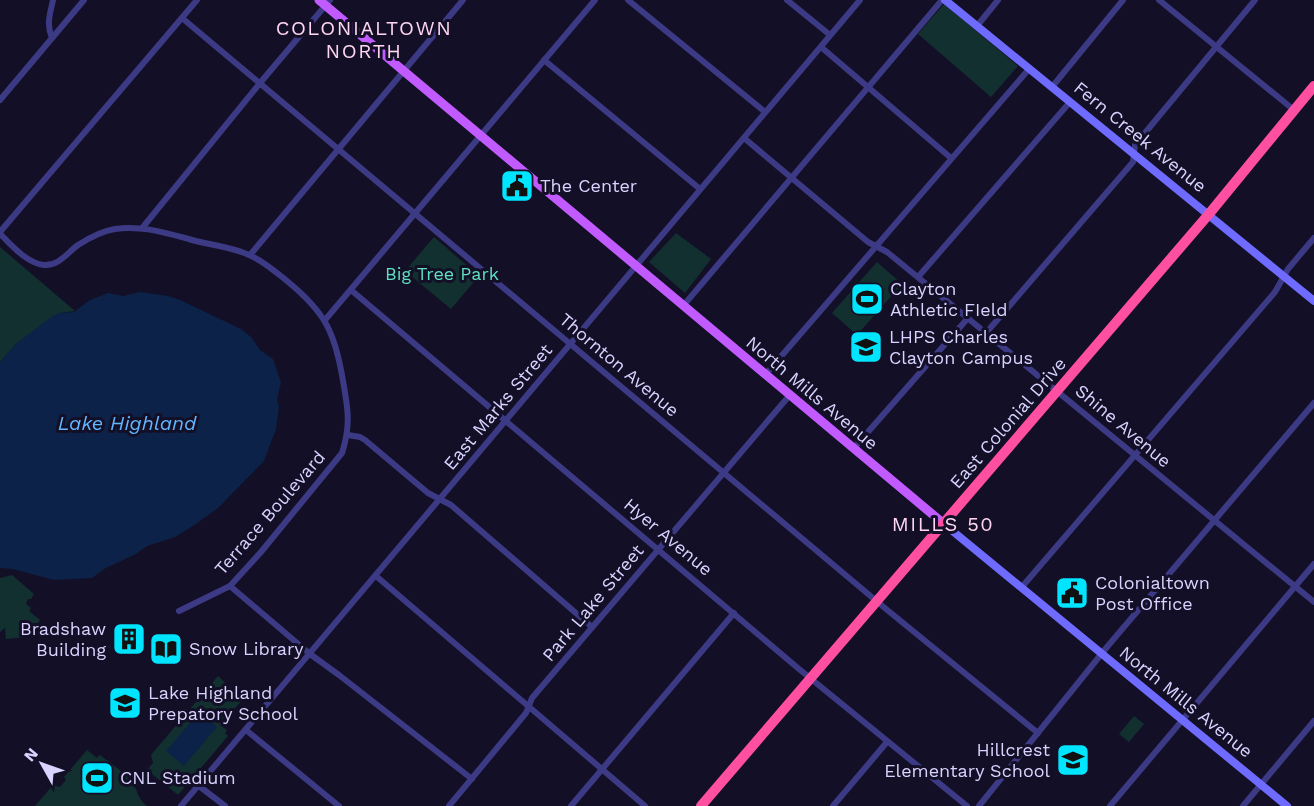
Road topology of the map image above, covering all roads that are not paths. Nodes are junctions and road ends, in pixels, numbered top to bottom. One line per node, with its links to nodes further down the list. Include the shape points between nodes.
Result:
1 (53, 0): 18 (street, via 48,22)
2 (84, 0): 18 (street)
3 (197, 0): 15 (street)
4 (463, 0): 23 (street)
5 (595, 0): 21 (street)
6 (628, 0): 31 (street)
7 (787, 0): 17 (street)
8 (860, 0): 17 (street, East Marks Street)
9 (943, 0): 16 (street, Fern Creek Avenue); 26 (street)
10 (998, 0): 16 (street)
11 (1123, 0): 27 (street)
12 (1159, 0): 19 (street)
13 (1255, 0): 19 (street)
14 (325, 2): 23 (main road, North Mills Avenue); 24 (street)
15 (182, 18): 24 (street, Thornton Avenue); 42 (street)
16 (977, 26): 22 (street, Fern Creek Avenue)
17 (830, 35): 20 (street, East Marks Street)
18 (52, 38): 28 (street)
19 (1216, 46): 30 (street); 35 (street, via 1135,145)
20 (821, 47): 26 (street); 31 (street, East Marks Street)
21 (544, 60): 32 (street); 38 (street)
22 (1029, 69): 27 (street, Fern Creek Avenue); 36 (street)
23 (403, 71): 32 (main road, North Mills Avenue); 34 (street)
24 (260, 83): 34 (street, Thornton Avenue); 41 (street)
25 (1314, 86): 30 (highway, East Colonial Drive)
26 (867, 87): 36 (street); 37 (street)
27 (1052, 87): 29 (street, Fern Creek Avenue)
28 (0, 100)
29 (1070, 102): 35 (street, Fern Creek Avenue); 47 (street)
30 (1294, 110): 40 (highway, East Colonial Drive)
31 (765, 112): 33 (street, East Marks Street)
32 (480, 136): 39 (street); 46 (main road, North Mills Avenue)
33 (744, 138): 37 (street, Shine Avenue); 38 (street, East Marks Street)
34 (337, 150): 39 (street, Thornton Avenue); 45 (street)
35 (1134, 154): 40 (street, Fern Creek Avenue); 54 (street, via 1133,162)
36 (951, 158): 44 (street)
37 (793, 178): 44 (street, Shine Avenue); 51 (street)
38 (700, 189): 46 (street, East Marks Street)
39 (416, 214): 49 (street); 55 (street, Thornton Avenue)
40 (1209, 214): 48 (street, Fern Creek Avenue); 57 (highway, East Colonial Drive)
41 (143, 227): 42 (street, Terrace Boulevard, via 95,235 54,264 44,265 30,261); 45 (street, Terrace Boulevard)
42 (0, 233)
43 (1314, 238): 48 (street)
44 (877, 247): 47 (street, Shine Avenue); 56 (street)
45 (250, 255): 53 (street, Terrace Boulevard, via 299,291)
46 (635, 267): 51 (main road, North Mills Avenue); 55 (street, East Marks Street)
47 (918, 277): 52 (street, Shine Avenue)
48 (1284, 277): 50 (street, Fern Creek Avenue); 63 (street)
49 (351, 291): 53 (street); 60 (street, Hyer Avenue)
50 (1314, 301)
51 (683, 306): 56 (main road, North Mills Avenue)
52 (968, 318): 54 (street, Shine Avenue); 62 (street)
53 (325, 320): 61 (street, Terrace Boulevard, via 340,363)
54 (986, 333): 57 (street, Shine Avenue)
55 (571, 345): 60 (street, East Marks Street); 64 (street, Thornton Avenue)
56 (765, 375): 58 (main road, North Mills Avenue)
57 (1058, 391): 63 (street, Shine Avenue); 67 (highway, East Colonial Drive)
58 (789, 396): 62 (main road, North Mills Avenue); 64 (street, Park Lake Street)
59 (1314, 403): 66 (street)
60 (506, 422): 65 (street, East Marks Street); 68 (street, Hyer Avenue)
61 (348, 435): 65 (street, via 365,440); 71 (street, Terrace Boulevard, via 342,453)
62 (854, 449): 67 (main road, North Mills Avenue)
63 (1135, 456): 66 (street, Shine Avenue); 73 (street)
64 (723, 472): 68 (street, Park Lake Street); 74 (street, Thornton Avenue)
65 (440, 499): 70 (street, East Marks Street); 78 (street)
66 (1213, 521): 72 (street, Shine Avenue); 80 (street)
67 (944, 524): 73 (street, North Mills Avenue); 74 (highway, East Colonial Drive)
68 (658, 549): 77 (street, Hyer Avenue); 78 (street, Park Lake Street)
69 (1314, 564): 72 (street)
70 (376, 576): 79 (street, East Marks Street); 82 (street)
71 (230, 586): 76 (street, Terrace Boulevard); 79 (street)
72 (1295, 587): 75 (street, Shine Avenue); 83 (street)
73 (1021, 588): 80 (street, North Mills Avenue)
74 (877, 601): 81 (highway, East Colonial Drive); 86 (street, Thornton Avenue)
75 (1314, 602)
76 (179, 611)
77 (734, 613): 81 (street, Hyer Avenue); 88 (street)
78 (592, 627): 82 (street, Park Lake Street)
79 (310, 654): 85 (street, East Marks Street); 89 (street)
80 (1102, 654): 83 (street, North Mills Avenue); 86 (street)
81 (810, 678): 87 (street, Hyer Avenue); 98 (highway, East Colonial Drive)
82 (529, 705): 88 (street); 89 (street, Park Lake Street)
83 (1181, 719): 90 (street, North Mills Avenue); 102 (street)
84 (1314, 721): 90 (street)
85 (246, 730): 91 (street, East Marks Street); 94 (street)
86 (1038, 733): 101 (street)
87 (887, 742): 99 (street); 100 (street, Hyer Avenue)
88 (603, 769): 96 (street); 97 (street)
89 (471, 779): 95 (street, Park Lake Street)
90 (1261, 784): 103 (street); 104 (street, North Mills Avenue)
91 (199, 786): 92 (street, East Marks Street); 93 (street)
92 (182, 806)
93 (225, 806)
94 (339, 806)
95 (449, 806)
96 (571, 806)
97 (645, 806)
98 (701, 806)
99 (833, 806)
100 (967, 806)
101 (979, 806)
102 (1110, 806)
103 (1243, 806)
104 (1287, 806)

